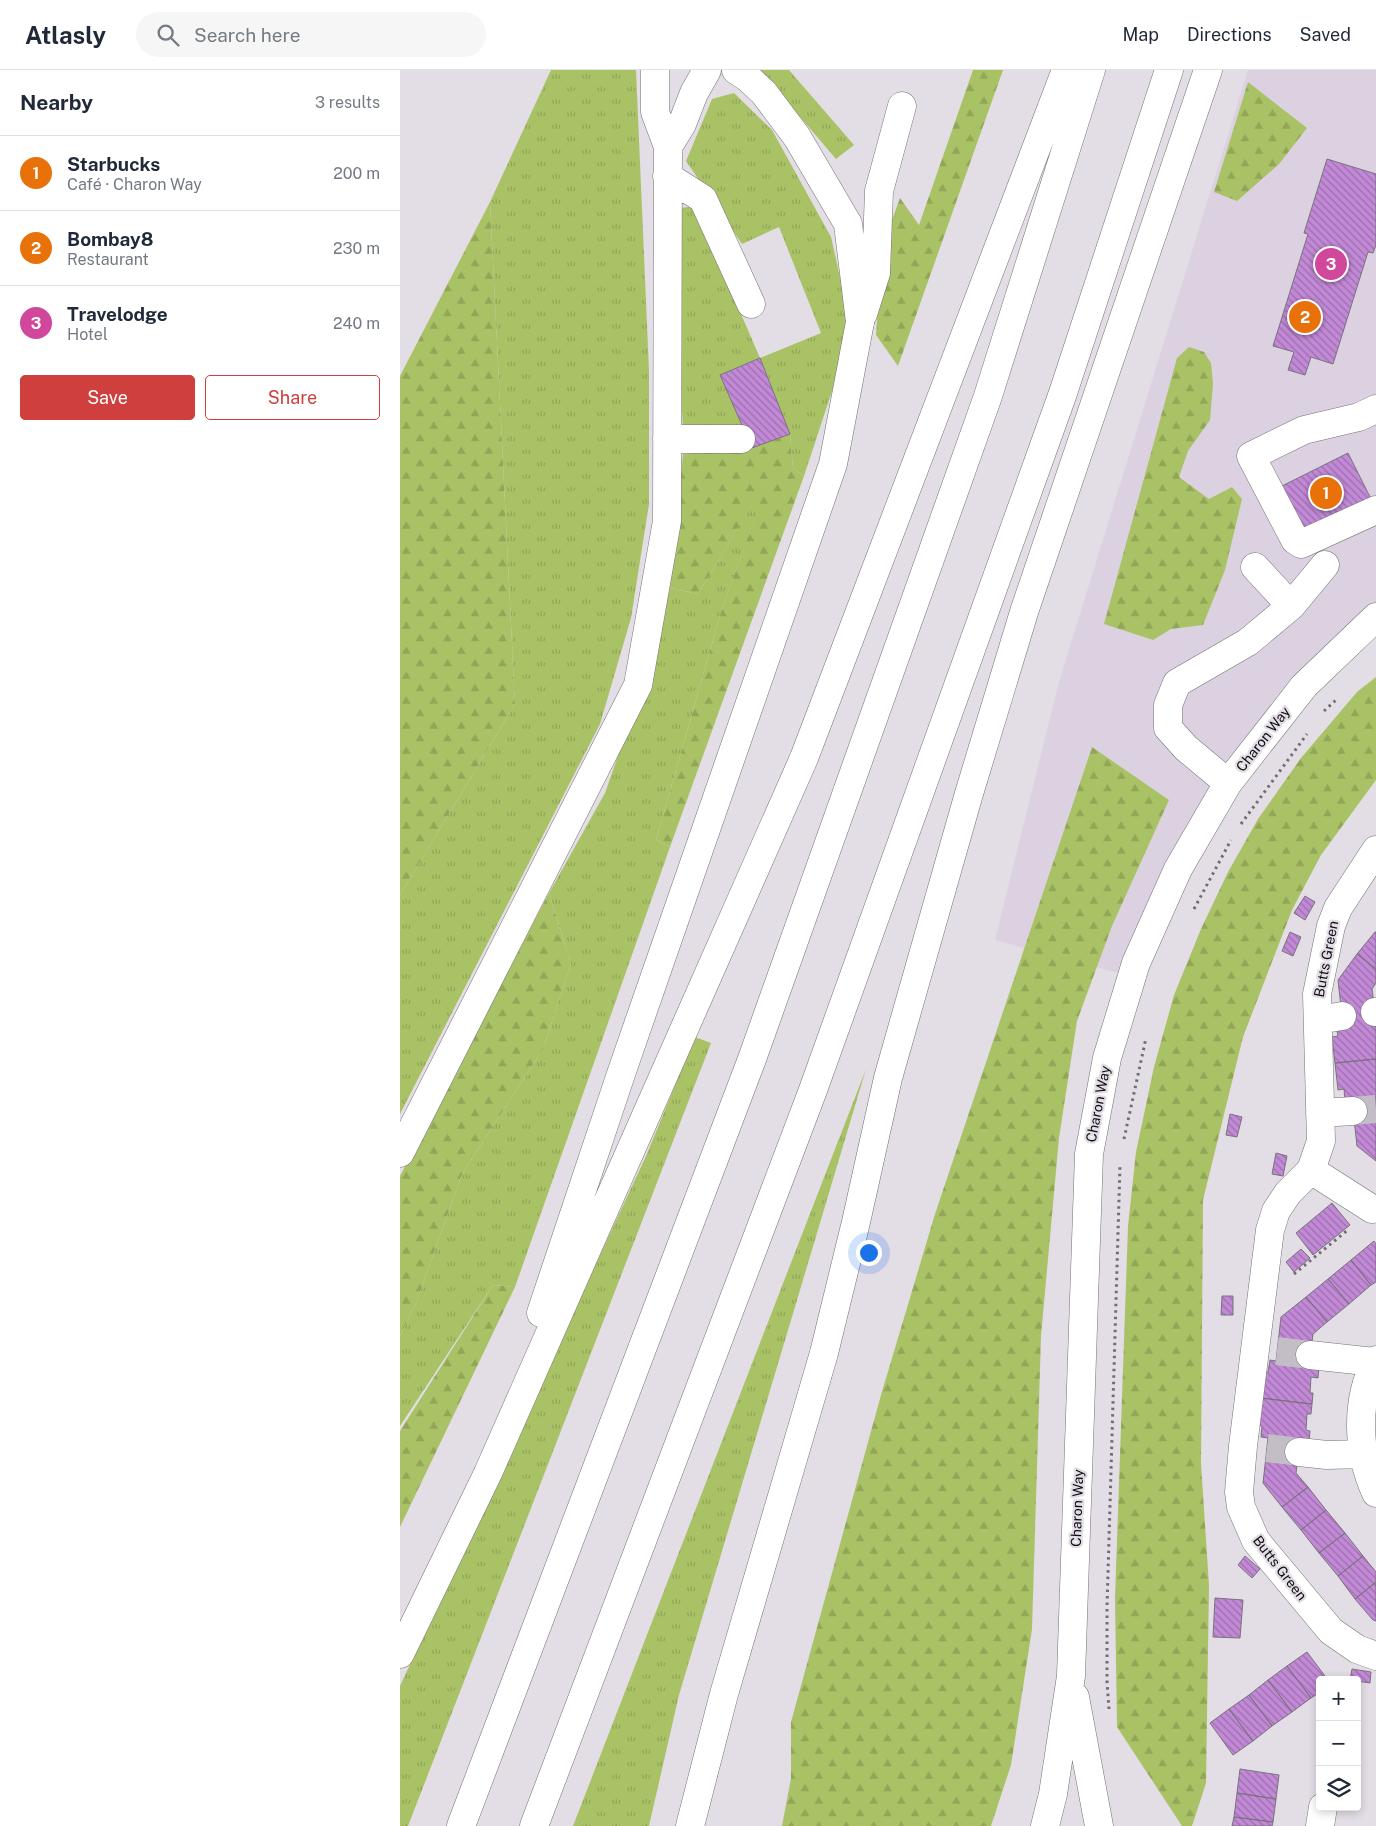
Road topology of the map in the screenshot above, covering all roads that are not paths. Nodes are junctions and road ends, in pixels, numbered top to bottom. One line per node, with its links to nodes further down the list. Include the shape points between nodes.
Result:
1 (655, 70): 9 (main road, via 655,112)
2 (707, 70): 9 (main road)
3 (736, 70): 12 (main road, via 764,93 797,137 848,224)
4 (1066, 70): 32 (main road, via 804,758)
5 (1091, 70): 38 (main road, via 988,396 758,1040)
6 (1169, 70): 39 (main road, via 1063,393 816,1081)
7 (1208, 70): 40 (main road, via 1024,612 965,806 888,1078 824,1353 724,1694)
8 (902, 106): 12 (main road, via 879,191 876,272)
9 (668, 147): 10 (main road)
10 (667, 176): 11 (main road, via 704,199); 14 (main road)
11 (751, 304)
12 (860, 322): 32 (main road, via 833,464 625,1062)
13 (1376, 409): 16 (main road, via 1359,417 1304,430 1251,456 1295,540 1301,544)
14 (667, 439): 15 (main road); 25 (main road, via 667,521 638,685)
15 (741, 439)
16 (1376, 510)
17 (1325, 565): 19 (main road)
18 (1255, 567): 19 (main road)
19 (1291, 606): 21 (main road, via 1248,642 1178,683 1168,705 1168,728 1186,748)
20 (1376, 616): 21 (main road, Charon Way, via 1304,686)
21 (1228, 783): 36 (main road, Charon Way, via 1178,869 1136,963 1107,1058 1089,1154)
22 (1376, 850): 24 (main road, Butts Green, via 1338,908 1331,926 1317,994 1330,1018)
23 (1353, 1111): 24 (main road)
24 (1320, 1113): 26 (main road, Butts Green, via 1320,1141)
25 (400, 1153)
26 (1311, 1170): 27 (main road); 35 (main road, Butts Green, via 1288,1193 1276,1211 1270,1230 1262,1301 1266,1350 1255,1447 1239,1492 1241,1507 1256,1541 1331,1631 1356,1649)
27 (1372, 1209)
28 (1310, 1355): 29 (main road)
29 (1376, 1361): 31 (main road, via 1366,1384 1361,1409)
30 (1299, 1452): 31 (main road)
31 (1363, 1454): 33 (main road)
32 (488, 1473): 34 (main road)
33 (1376, 1493)
34 (400, 1654)
35 (1376, 1656)
36 (1071, 1676): 41 (main road, Charon Way); 42 (main road, Charon Way)
37 (1322, 1811): 43 (main road)
38 (461, 1826)
39 (534, 1826)
40 (690, 1826)
41 (1045, 1826)
42 (1099, 1826)
43 (1320, 1826)

